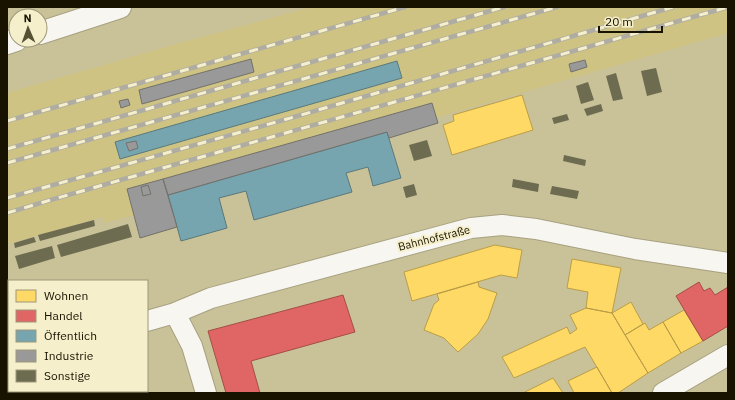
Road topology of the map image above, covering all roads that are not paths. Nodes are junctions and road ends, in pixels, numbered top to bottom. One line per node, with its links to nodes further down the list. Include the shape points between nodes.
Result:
1 (120, 7): 2 (street)
2 (48, 30)
3 (728, 263): 4 (street, Bahnhofstraße, via 502,225 471,228 211,298)
4 (175, 313): 5 (street, Bahnhofstraße); 7 (street, via 192,346)
5 (148, 321)
6 (728, 355): 8 (street)
7 (206, 393)
8 (663, 393)

